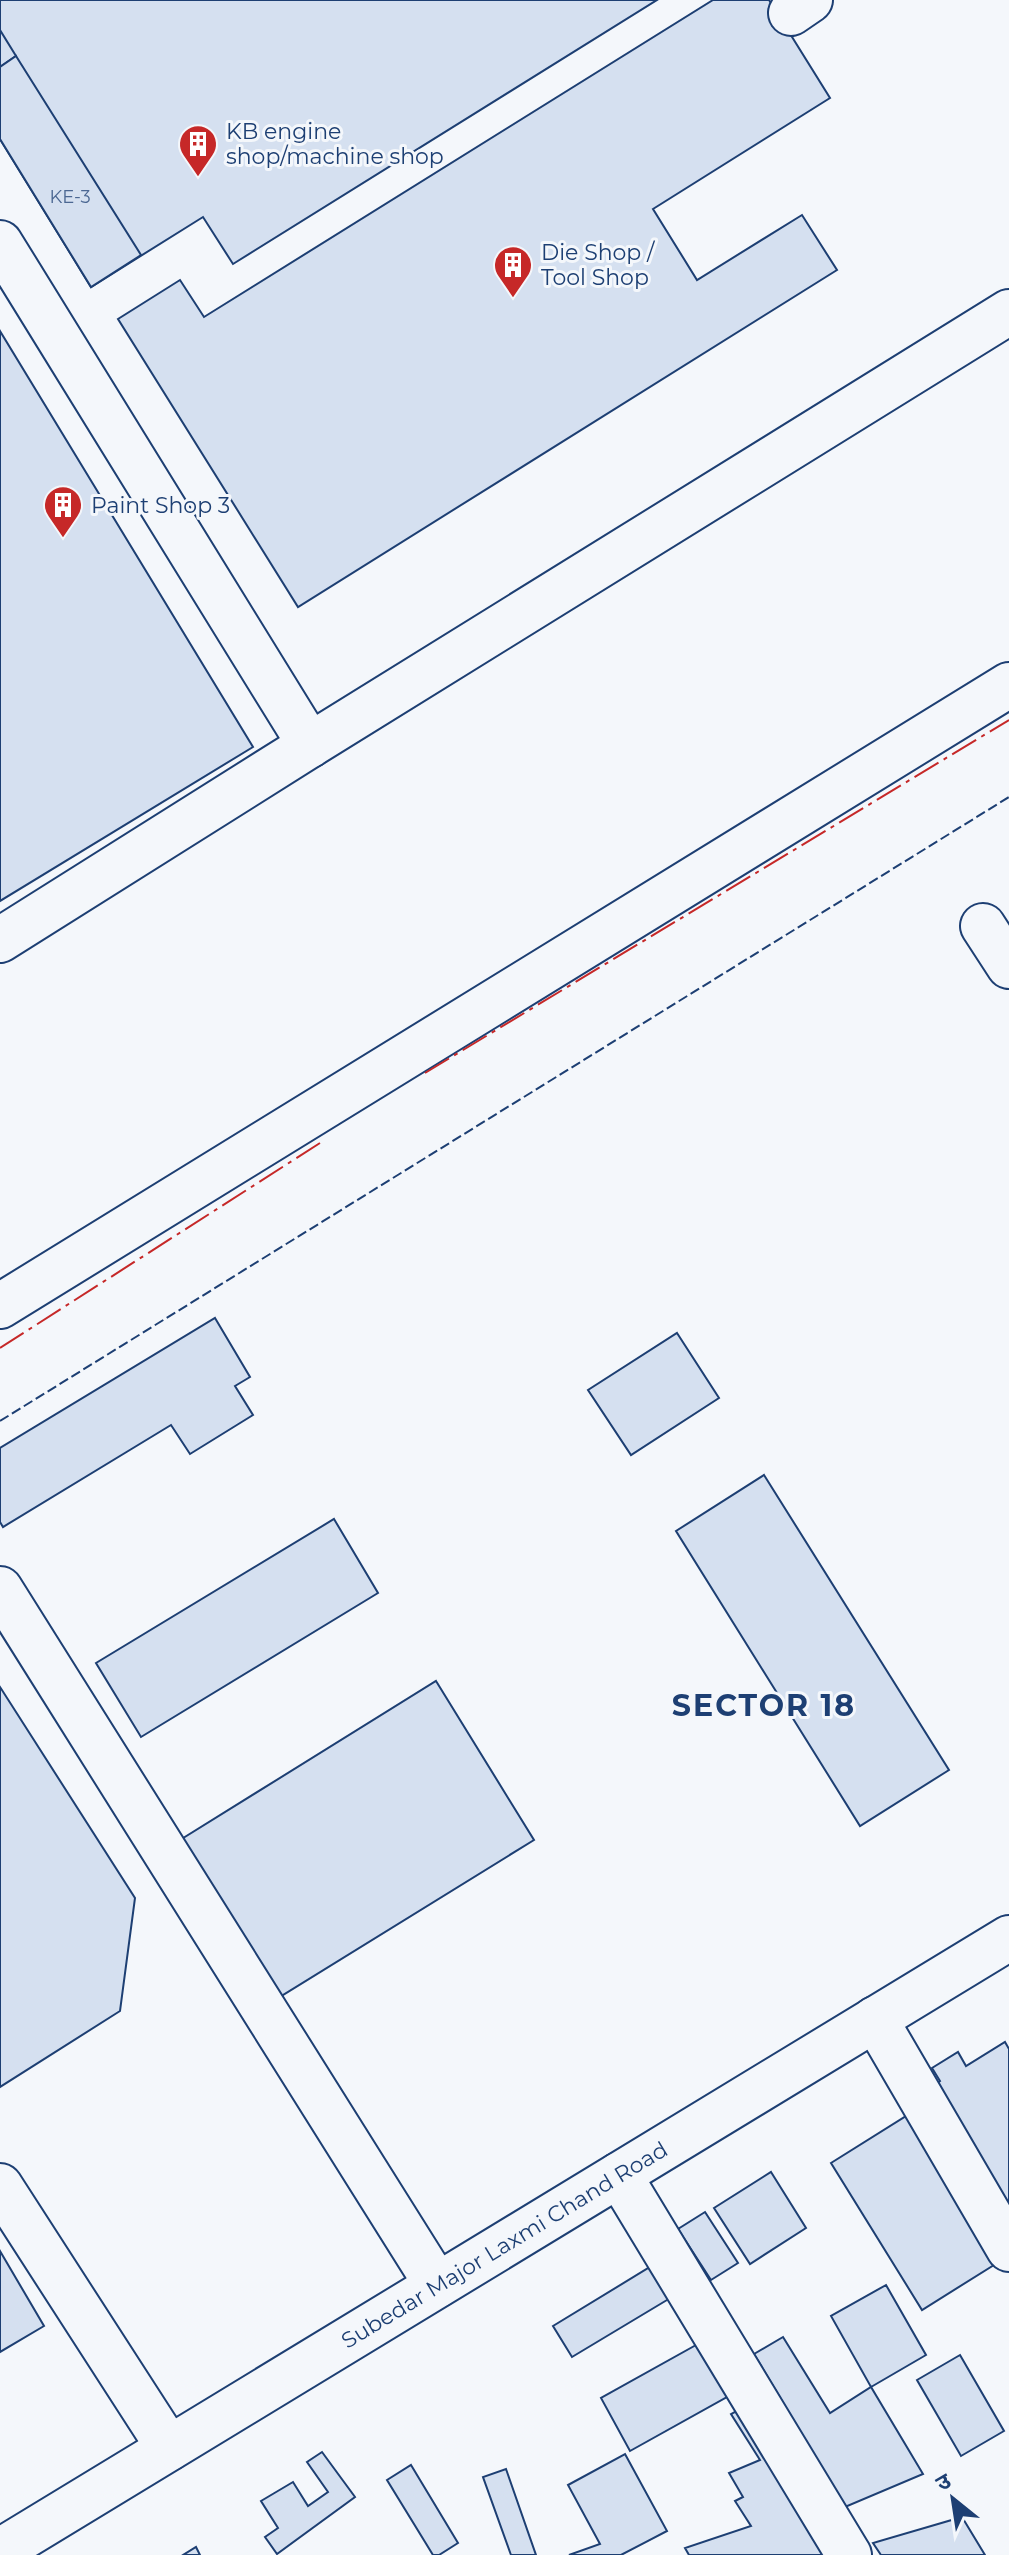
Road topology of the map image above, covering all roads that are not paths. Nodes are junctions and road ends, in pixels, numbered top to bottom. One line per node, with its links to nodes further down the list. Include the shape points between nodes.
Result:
1 (0, 243): 4 (street)
2 (1009, 312): 4 (street)
3 (1009, 685): 8 (street)
4 (310, 745): 6 (street)
5 (983, 926): 7 (street)
6 (0, 940)
7 (1009, 966)
8 (0, 1306)
9 (0, 1589): 15 (street)
10 (1009, 1938): 11 (street, Subedar Major Laxmi Chand Road)
11 (875, 2019): 12 (street, Subedar Major Laxmi Chand Road); 14 (street)
12 (619, 2175): 15 (street, Subedar Major Laxmi Chand Road); 18 (street)
13 (0, 2186): 16 (street)
14 (1009, 2249)
15 (437, 2285): 16 (street, Subedar Major Laxmi Chand Road)
16 (169, 2448): 17 (street, Subedar Major Laxmi Chand Road)
17 (0, 2551)
18 (849, 2555)

